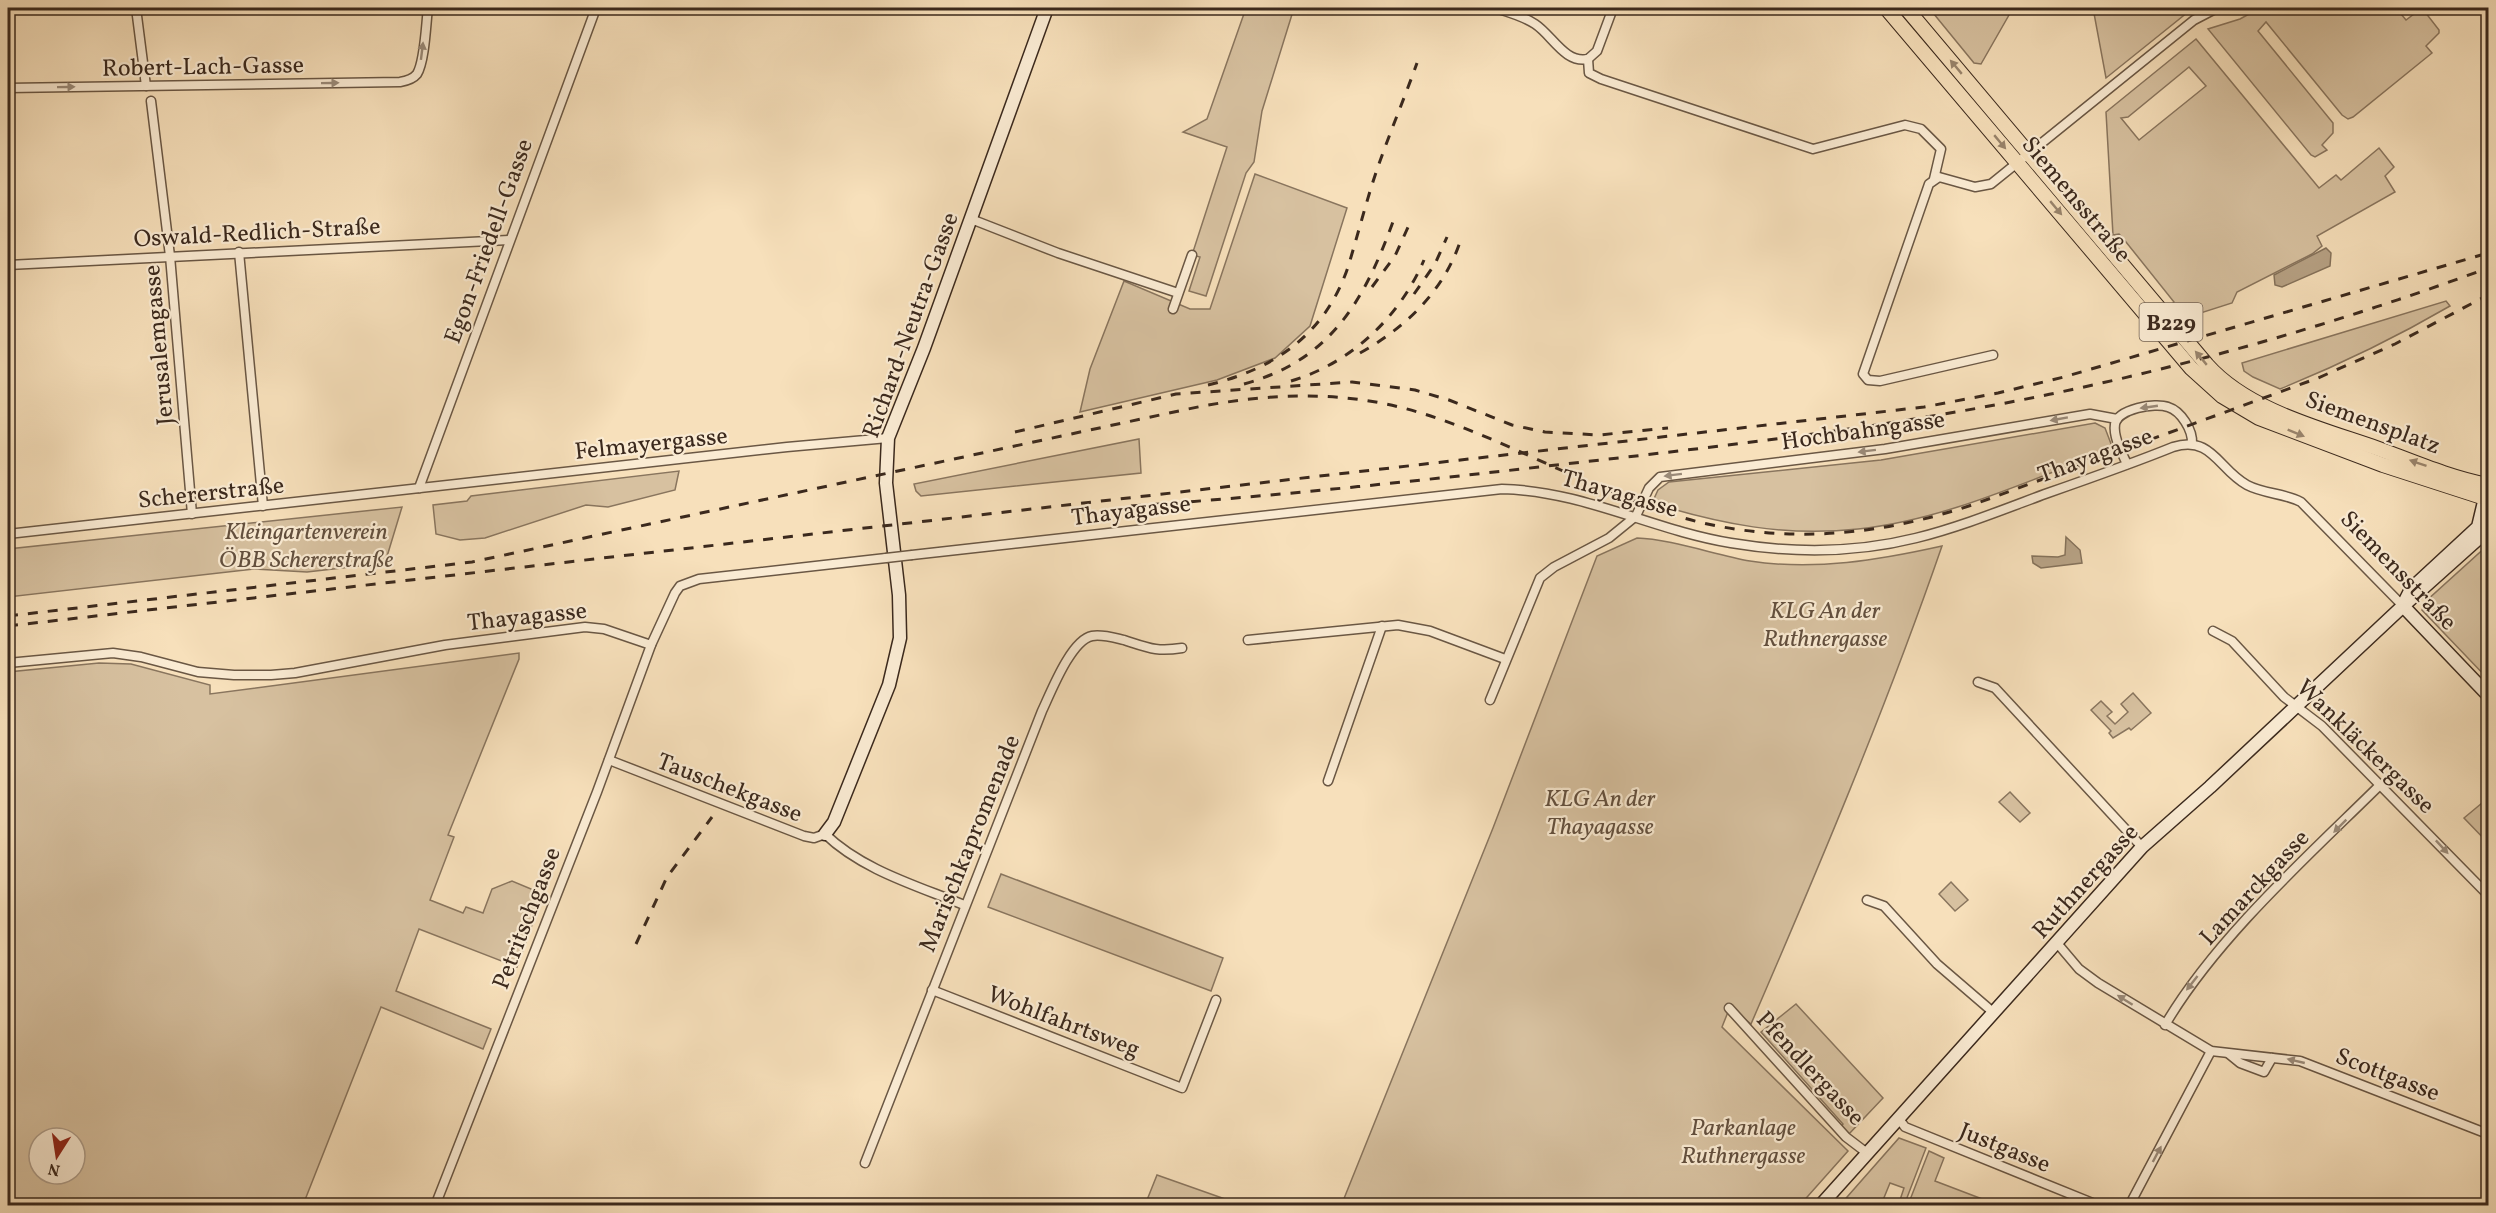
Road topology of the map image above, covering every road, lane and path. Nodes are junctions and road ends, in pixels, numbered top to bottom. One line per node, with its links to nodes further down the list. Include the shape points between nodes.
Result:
1 (136, 8): 11 (street)
2 (428, 8): 11 (street, Robert-Lach-Gasse, one-way to 2, via 411,79 420,63)
3 (596, 8): 18 (street, Egon-Friedell-Gasse)
4 (1047, 8): 17 (street, Richard-Neutra-Gasse)
5 (1495, 8): 10 (street, via 1536,24 1571,57)
6 (1613, 8): 10 (street, via 1597,51)
7 (1886, 8): 15 (main road, Siemensstraße / B229, one-way to 15)
8 (1906, 8): 14 (main road, Siemensstraße / B229, one-way to 8)
9 (2217, 8): 14 (street, via 2194,20)
10 (1588, 59): 16 (street, via 1589,73 1601,79 1813,148 1905,125 1921,129 1941,149)
11 (146, 86): 12 (street, Robert-Lach-Gasse, one-way to 11)
12 (8, 88)
13 (151, 102): 21 (street, Jerusalemgasse)
14 (2030, 154): 15 (street); 26 (main road, Siemensstraße / B229, one-way to 14, via 2207,365)
15 (2018, 163): 16 (street, via 1983,187 1946,177); 26 (main road, Siemensstraße / B229, one-way to 26, via 2191,368 2222,396)
16 (1934, 179): 25 (street, via 1863,374 1868,380 1880,381)
17 (971, 219): 23 (street); 28 (street, Richard-Neutra-Gasse)
18 (509, 240): 19 (street, Oswald-Redlich-Straße); 31 (street, Egon-Friedell-Gasse)
19 (239, 252): 21 (street, Oswald-Redlich-Straße); 33 (street)
20 (1191, 255): 23 (street)
21 (170, 256): 22 (street, Oswald-Redlich-Straße); 34 (street, Jerusalemgasse)
22 (8, 265)
23 (1178, 293): 24 (street)
24 (1173, 309)
25 (1993, 355)
26 (2244, 403): 32 (main road, Siemensplatz / B229, via 2290,416)
27 (2116, 419): 29 (street, Hochbahngasse, one-way to 27, via 2185,421 2167,406 2124,411); 30 (street, via 2115,433); 35 (street, Hochbahngasse, one-way to 35, via 2090,414 1886,449 1660,477 1649,488)
28 (888, 438): 31 (street, Felmayergasse); 53 (street, Richard-Neutra-Gasse, via 886,483 900,638 884,696 834,822)
29 (2192, 444): 30 (street, Thayagasse); 38 (street, Siemensstraße, via 2211,452 2242,482 2301,502)
30 (2127, 464): 35 (street, Thayagasse, via 1955,526 1867,546 1803,550 1756,547 1696,536)
31 (419, 489): 33 (street, Schererstraße)
32 (2488, 492): 38 (street, Siemensplatz, via 2478,527 2410,589)
33 (263, 506): 34 (street, Schererstraße)
34 (192, 514): 37 (street, Schererstraße)
35 (1636, 516): 42 (street, Thayagasse, bridge, via 1560,495 1521,489 1486,490 689,582 680,586 670,601); 44 (street, via 1610,538 1540,578)
36 (2488, 530): 38 (street)
37 (8, 534)
38 (2403, 606): 47 (street, Siemensstraße); 49 (street, Ruthnergasse)
39 (1382, 626): 41 (street); 44 (street, via 1420,628); 51 (street)
40 (2213, 632): 49 (street, Wankläckergasse, via 2232,641)
41 (1248, 640)
42 (651, 645): 45 (street, Thayagasse, via 585,627 445,645 295,673 250,676 191,671 113,653); 50 (street, Petritschgasse)
43 (1182, 648): 57 (street, Marischkapromenade, via 1160,651 1114,637 1092,636 1079,643 1042,711)
44 (1505, 659): 48 (street)
45 (8, 663)
46 (1978, 682): 54 (street, via 1995,688)
47 (2488, 695)
48 (1490, 700)
49 (2294, 706): 52 (street, Wankläckergasse, via 2322,726); 54 (street, Ruthnergasse)
50 (609, 760): 53 (street, Tauschekgasse, via 804,836); 71 (street, Petritschgasse)
51 (1328, 781)
52 (2381, 784): 55 (street, Wankläckergasse, one-way to 55); 63 (street, Lamarckgasse, one-way to 63, via 2248,919 2197,977)
53 (825, 834): 57 (street, Tauschekgasse, via 841,849)
54 (2142, 847): 58 (street, Ruthnergasse)
55 (2488, 895)
56 (1867, 900): 62 (street, via 1884,906 1937,964)
57 (964, 905): 59 (street, Marischkapromenade)
58 (2057, 943): 62 (street, Ruthnergasse); 63 (street, Scottgasse, one-way to 58, via 2079,969)
59 (932, 990): 60 (street, Wohlfahrtsweg, via 1182,1088); 70 (street, Marischkapromenade)
60 (1216, 1000)
61 (1729, 1008): 69 (street, Pfendlergasse, via 1846,1137)
62 (1994, 1013): 67 (street, Ruthnergasse)
63 (2165, 1025): 64 (street, Scottgasse)
64 (2211, 1051): 65 (street, Scottgasse); 74 (street, one-way to 64)
65 (2229, 1054): 66 (street, Scottgasse); 66 (street, Scottgasse, via 2240,1063 2264,1071)
66 (2272, 1058): 68 (street, Scottgasse, one-way to 66, via 2304,1062)
67 (1899, 1119): 69 (street, Ruthnergasse); 73 (street, Justgasse, via 1905,1127)
68 (2488, 1134)
69 (1867, 1153): 72 (street, Ruthnergasse)
70 (865, 1163)
71 (435, 1206)
72 (1820, 1206)
73 (2100, 1206)
74 (2129, 1206)

